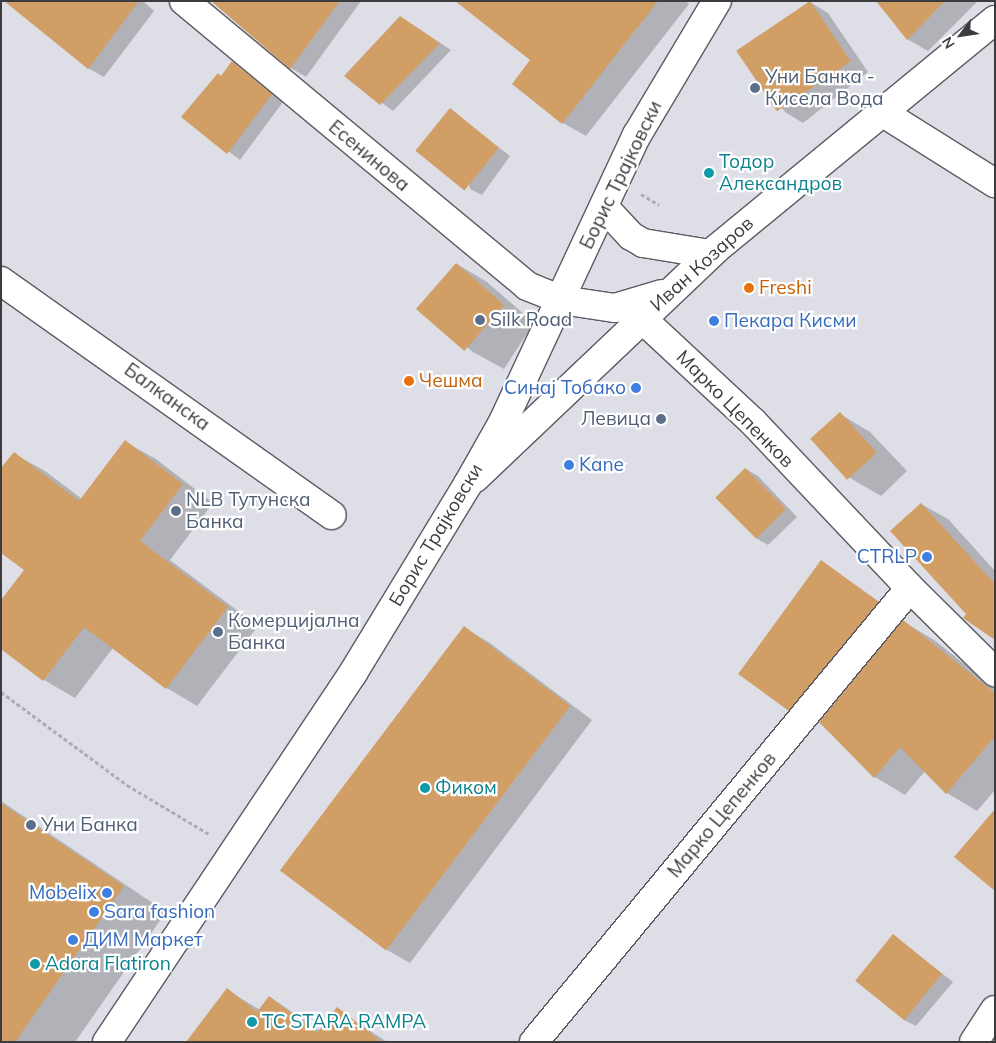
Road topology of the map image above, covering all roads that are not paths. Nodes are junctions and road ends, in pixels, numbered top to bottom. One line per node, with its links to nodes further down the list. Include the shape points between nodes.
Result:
1 (184, 1): 10 (street, Есенинова, via 527,286)
2 (717, 1): 6 (street, Борис Трајковски, via 637,135)
3 (995, 20): 4 (street, Иван Козаров)
4 (880, 111): 5 (street); 7 (street, Иван Козаров)
5 (995, 183)
6 (604, 207): 7 (street, via 631,236 643,243); 10 (street, Борис Трајковски)
7 (710, 254): 9 (street, Иван Козаров)
8 (1, 281): 13 (street, Балканска)
9 (670, 290): 10 (street, Есенинова, via 615,308); 11 (street, Иван Козаров)
10 (560, 300): 12 (street, Борис Трајковски, via 502,424)
11 (641, 318): 12 (street, Иван Козаров); 14 (street, Марко Цепенков, via 753,422)
12 (468, 484): 17 (street, Борис Трајковски, via 353,673)
13 (331, 515)
14 (910, 588): 15 (street, Марко Цепенков); 18 (street, Марко Цепенков)
15 (995, 672)
16 (995, 1010): 19 (street)
17 (107, 1042)
18 (534, 1042)
19 (974, 1042)

